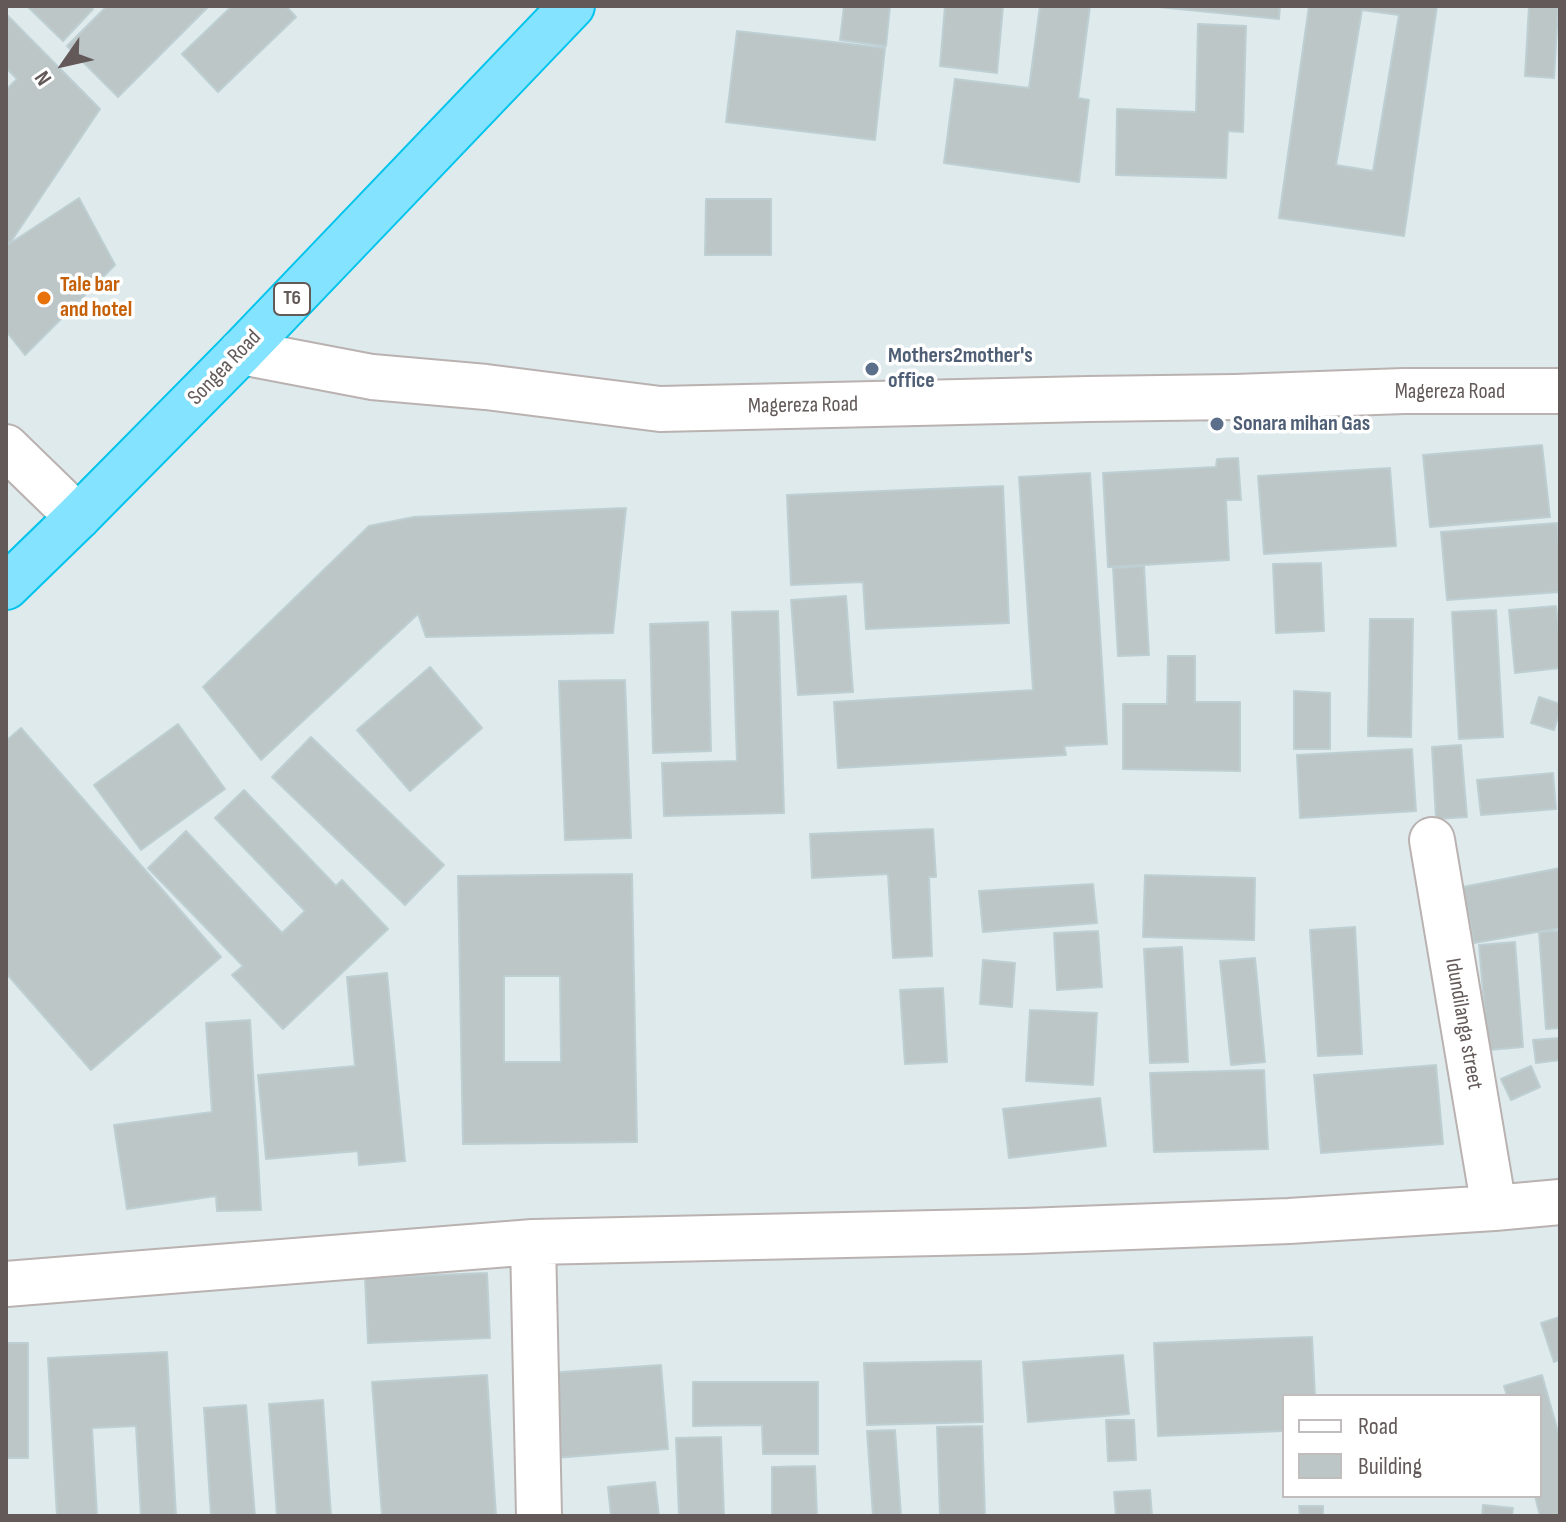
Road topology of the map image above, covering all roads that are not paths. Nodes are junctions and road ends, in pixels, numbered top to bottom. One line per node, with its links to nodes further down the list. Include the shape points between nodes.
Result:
1 (572, 6): 2 (highway, Songea Road / T6)
2 (241, 352): 3 (street, Magereza Road, via 372,377 660,409); 5 (highway, Songea Road / T6)
3 (1560, 391)
4 (6, 447): 5 (street)
5 (78, 517): 6 (highway, Songea Road / T6)
6 (6, 587)
7 (1432, 840): 9 (street, Idundilanga street)
8 (1560, 1202): 9 (street)
9 (1494, 1208): 10 (street, via 1025,1231)
10 (533, 1242): 11 (street); 12 (street)
11 (6, 1284)
12 (539, 1516)

